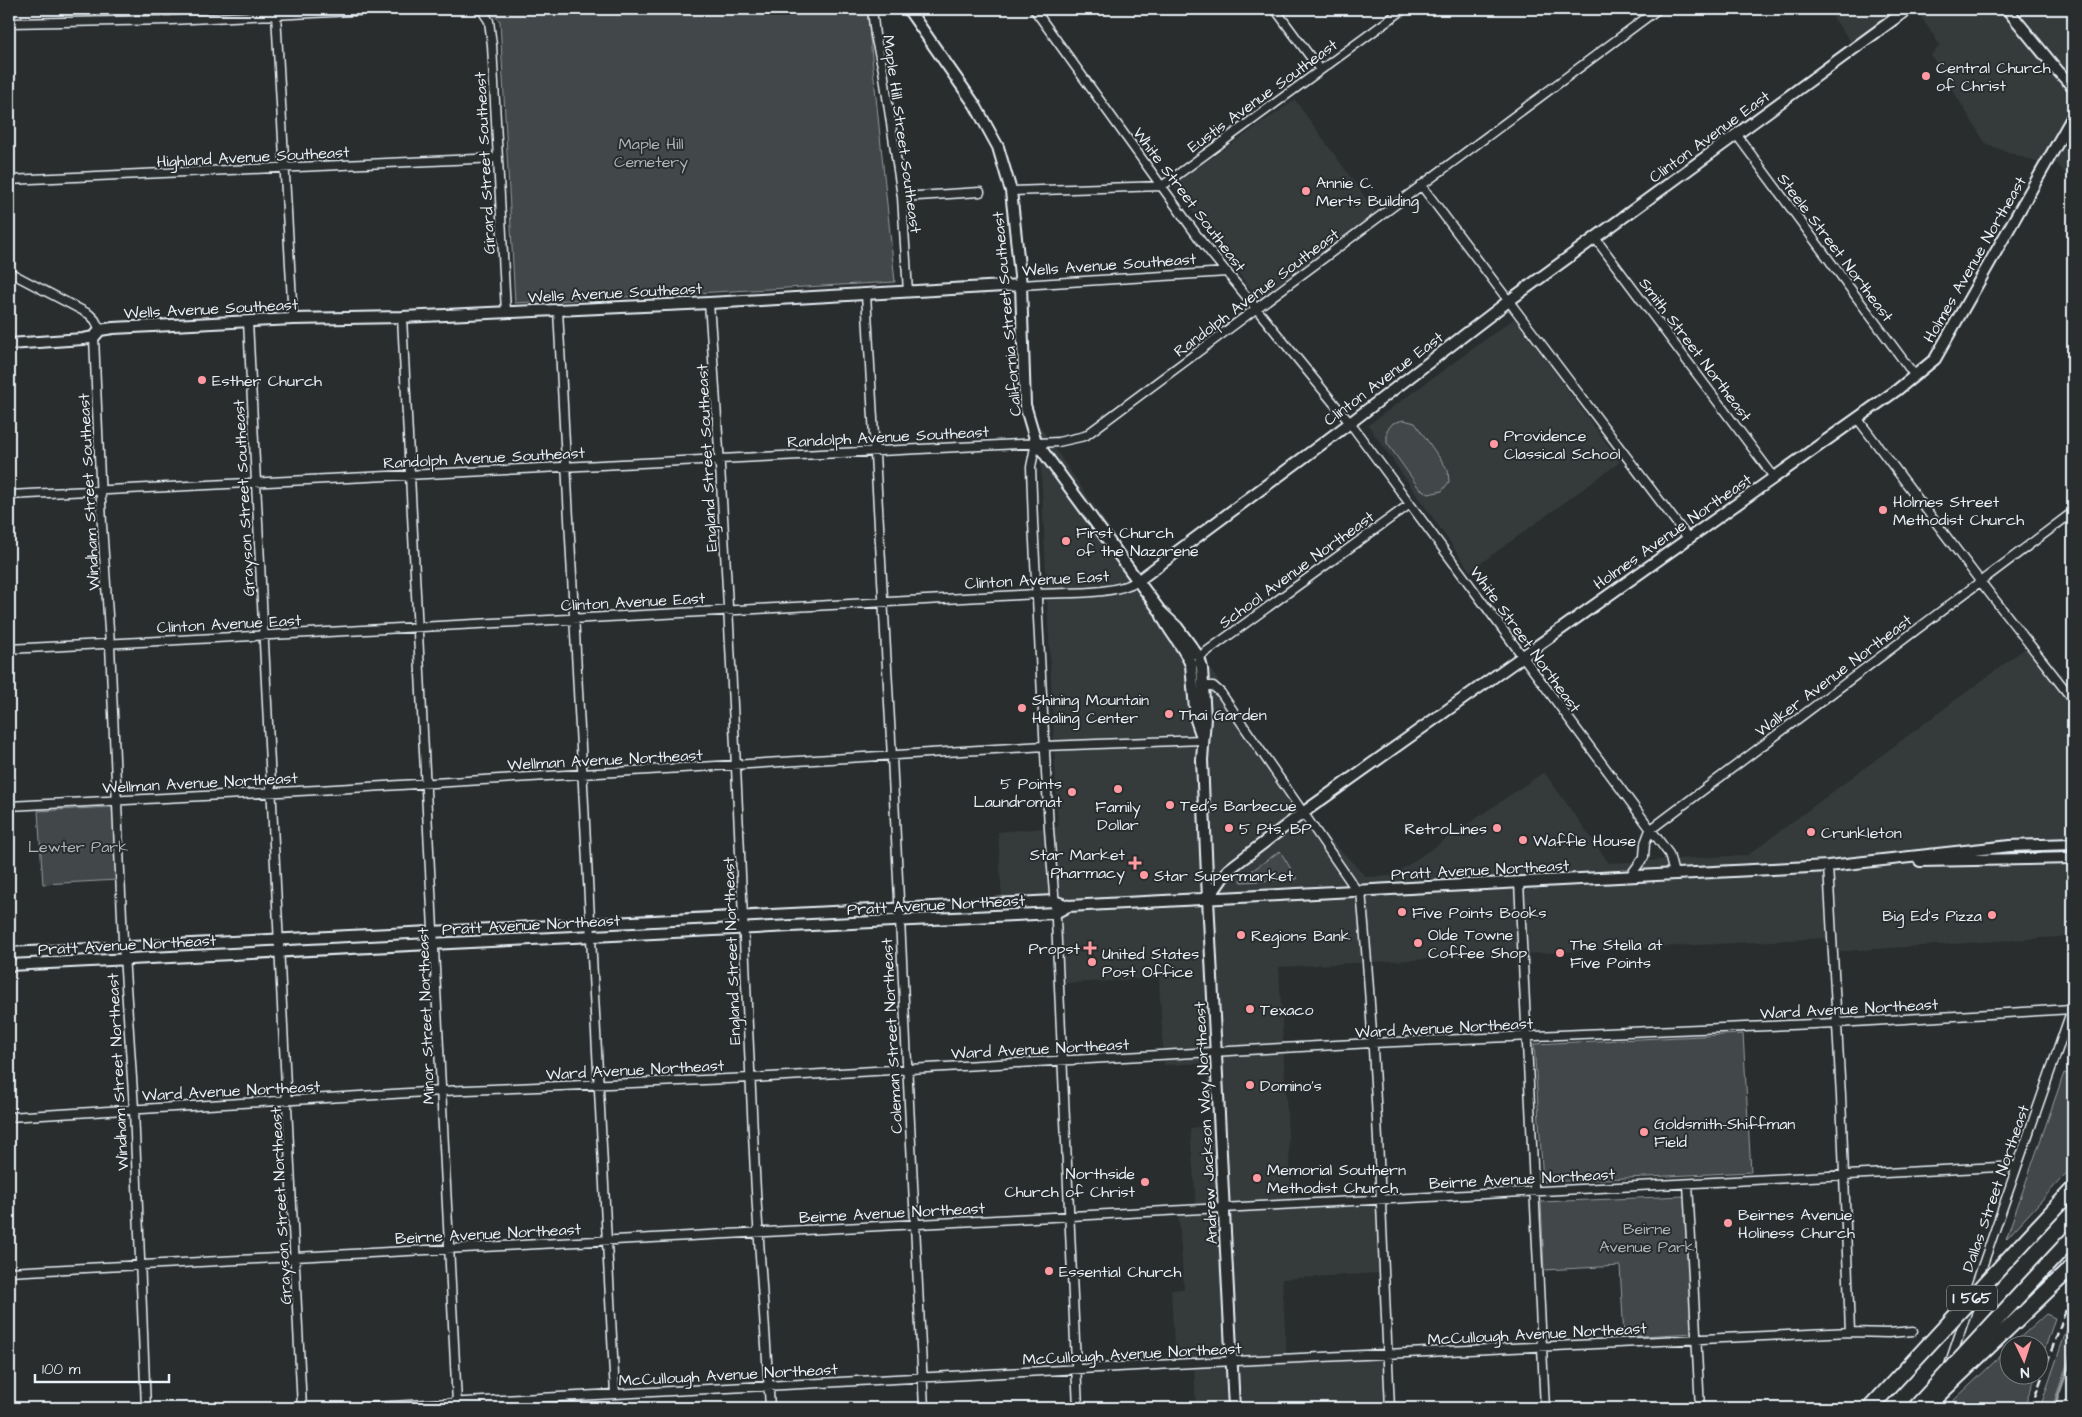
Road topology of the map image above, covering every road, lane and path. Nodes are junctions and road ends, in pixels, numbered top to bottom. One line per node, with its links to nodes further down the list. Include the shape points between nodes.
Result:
1 (393, 9): 11 (street)
2 (872, 9): 24 (street, Maple Hill Street Southeast)
3 (908, 9): 22 (street, California Street Southeast, via 975,105 998,147)
4 (1034, 9): 21 (street, White Street Southeast)
5 (1276, 9): 13 (street)
6 (1404, 9): 13 (street, Eustis Avenue Southeast)
7 (1658, 9): 20 (street, Randolph Avenue Southeast)
8 (1908, 9): 16 (street, Clinton Avenue East)
9 (2007, 9): 14 (street)
10 (483, 12): 17 (street, Girard Street Southeast, via 489,21 492,45)
11 (276, 14): 12 (street); 18 (street)
12 (9, 23)
13 (1320, 70): 21 (street, Eustis Avenue Southeast)
14 (2073, 87)
15 (2073, 116): 41 (street, Holmes Avenue Northeast, via 1935,359)
16 (1736, 134): 25 (street, Clinton Avenue East); 41 (street, Steele Street Northeast)
17 (498, 158): 18 (street, Highland Avenue Southeast); 35 (street, Girard Street Southeast)
18 (285, 168): 19 (street, Highland Avenue Southeast); 37 (street)
19 (9, 180)
20 (1421, 185): 31 (street); 33 (street, Randolph Avenue Southeast)
21 (1162, 186): 22 (street); 27 (street, White Street Southeast)
22 (1011, 191): 28 (street, California Street Southeast)
23 (980, 192): 24 (street)
24 (902, 197): 29 (street, Maple Hill Street Southeast)
25 (1596, 238): 31 (street, Clinton Avenue East); 49 (street, Smith Street Northeast)
26 (9, 272): 39 (street, via 89,314 95,320)
27 (1227, 272): 28 (street, Wells Avenue Southeast); 33 (street, White Street Southeast)
28 (1021, 285): 29 (street, Wells Avenue Southeast); 44 (street, California Street Southeast, via 1025,405)
29 (908, 292): 30 (street, Wells Avenue Southeast)
30 (866, 294): 32 (street, Wells Avenue Southeast); 45 (street, Coleman Street Northeast)
31 (1510, 300): 43 (street, Clinton Avenue East); 55 (street)
32 (709, 303): 34 (street, Wells Avenue Southeast); 46 (street, England Street Southeast)
33 (1256, 308): 43 (street, White Street Southeast); 44 (street, Randolph Avenue Southeast, via 1085,436 1058,442)
34 (558, 310): 35 (street, Wells Avenue Southeast); 47 (street)
35 (506, 312): 36 (street, Wells Avenue Southeast)
36 (402, 316): 37 (street, Wells Avenue Southeast); 48 (street, Minor Street Northeast)
37 (293, 319): 38 (street, Wells Avenue Southeast)
38 (248, 321): 39 (street, Wells Avenue Southeast); 50 (street, Grayson Street Southeast)
39 (97, 333): 40 (street, Wells Avenue Southeast); 51 (street, Windham Street Southeast)
40 (9, 344)
41 (1915, 376): 42 (street, Holmes Avenue Northeast)
42 (1857, 418): 49 (street, Holmes Avenue Northeast); 57 (street)
43 (1350, 423): 53 (street, White Street Northeast); 56 (street, Clinton Avenue East)
44 (1036, 442): 45 (street, Randolph Avenue Southeast); 56 (street, California Street Southeast); 58 (street, via 1031,467)
45 (875, 450): 46 (street, Randolph Avenue Southeast); 59 (street, Coleman Street Northeast)
46 (721, 458): 47 (street, Randolph Avenue Southeast); 61 (street, England Street Southeast)
47 (565, 467): 48 (street, Randolph Avenue Southeast); 62 (street)
48 (411, 475): 50 (street, Randolph Avenue Southeast); 63 (street, Minor Street Northeast)
49 (1774, 476): 55 (street, Holmes Avenue Northeast)
50 (256, 482): 51 (street, Randolph Avenue Southeast); 64 (street, Grayson Street Southeast)
51 (100, 490): 52 (street, Randolph Avenue Southeast); 65 (street, Windham Street Southeast)
52 (9, 495)
53 (1410, 504): 67 (street, School Avenue Northeast); 68 (street, White Street Northeast)
54 (2073, 512): 57 (street, Walker Avenue Northeast)
55 (1688, 538): 68 (street, Holmes Avenue Northeast)
56 (1139, 580): 58 (street, Clinton Avenue East, via 1113,590); 60 (street)
57 (1980, 581): 70 (street); 81 (street, Walker Avenue Northeast)
58 (1037, 594): 59 (street, Clinton Avenue East); 72 (street)
59 (883, 602): 61 (street, Clinton Avenue East); 73 (street, Coleman Street Northeast)
60 (1160, 610): 67 (street); 71 (street, via 1192,665 1196,720)
61 (728, 611): 62 (street, Clinton Avenue East); 74 (street, England Street Northeast)
62 (574, 620): 63 (street, Clinton Avenue East); 75 (street)
63 (419, 628): 64 (street, Clinton Avenue East); 76 (street, Minor Street Northeast)
64 (264, 637): 65 (street, Clinton Avenue East); 77 (street, Grayson Street Southeast)
65 (110, 644): 66 (street, Clinton Avenue East); 78 (street, Windham Street Northeast)
66 (9, 650)
67 (1199, 657): 69 (street, Andrew Jackson Way Northeast)
68 (1522, 657): 80 (street, Holmes Avenue Northeast); 81 (street, White Street Northeast)
69 (1204, 686): 71 (street, Andrew Jackson Way Northeast); 80 (street, via 1213,686 1221,693)
70 (2072, 695)
71 (1202, 740): 72 (street, Wellman Avenue Northeast); 90 (street, Andrew Jackson Way Northeast)
72 (1045, 746): 73 (street, Wellman Avenue Northeast); 91 (street)
73 (892, 757): 74 (street, Wellman Avenue Northeast); 93 (street, Coleman Street Northeast)
74 (736, 765): 75 (street, Wellman Avenue Northeast); 95 (street, England Street Northeast)
75 (581, 774): 76 (street, Wellman Avenue Northeast); 97 (street)
76 (427, 782): 77 (street, Wellman Avenue Northeast); 99 (street, Minor Street Northeast)
77 (271, 793): 78 (street, Wellman Avenue Northeast); 101 (street, Grayson Street Northeast)
78 (118, 800): 79 (street, Wellman Avenue Northeast); 103 (street, Windham Street Northeast)
79 (9, 806)
80 (1304, 812): 89 (street); 90 (street, Holmes Avenue Northeast, via 1228,870)
81 (1650, 830): 86 (street, White Street Northeast, via 1669,854); 87 (street, via 1644,857)
82 (2073, 844): 84 (street, Pratt Avenue Northeast, via 2018,846)
83 (2073, 858): 84 (street, Pratt Avenue Northeast, via 1943,862)
84 (1894, 860): 85 (street, Pratt Avenue Northeast)
85 (1828, 866): 86 (street, Pratt Avenue Northeast); 109 (street)
86 (1674, 874): 87 (street, Pratt Avenue Northeast)
87 (1630, 876): 88 (street, Pratt Avenue Northeast)
88 (1519, 882): 89 (street, Pratt Avenue Northeast); 110 (street)
89 (1359, 891): 90 (street, Pratt Avenue Northeast); 111 (street)
90 (1208, 899): 92 (street, Pratt Avenue Northeast); 112 (street, Andrew Jackson Way Northeast)
91 (1054, 901): 92 (street); 93 (street, Pratt Avenue Northeast); 94 (street)
92 (1068, 906): 94 (street)
93 (898, 908): 95 (street, Pratt Avenue Northeast); 96 (street, Coleman Street Northeast)
94 (1055, 913): 96 (street, Pratt Avenue Northeast); 113 (street)
95 (742, 916): 97 (street, Pratt Avenue Northeast); 98 (street, England Street Northeast)
96 (900, 920): 98 (street, Pratt Avenue Northeast); 114 (street, Coleman Street Northeast)
97 (590, 924): 99 (street, Pratt Avenue Northeast); 100 (street)
98 (743, 929): 100 (street, Pratt Avenue Northeast); 115 (street, England Street Northeast)
99 (435, 931): 101 (street, Pratt Avenue Northeast); 102 (street, Minor Street Northeast)
100 (590, 936): 102 (street, Pratt Avenue Northeast); 116 (street)
101 (280, 939): 103 (street, Pratt Avenue Northeast); 104 (street, Grayson Street Northeast)
102 (436, 945): 104 (street, Pratt Avenue Northeast); 117 (street, Minor Street Northeast)
103 (124, 947): 105 (street, Pratt Avenue Northeast); 106 (street, Windham Street Northeast)
104 (281, 951): 106 (street, Pratt Avenue Northeast); 118 (street, Grayson Street Northeast)
105 (9, 954)
106 (124, 958): 107 (street, Pratt Avenue Northeast); 119 (street, Windham Street Northeast)
107 (9, 965)
108 (2073, 1008): 109 (street, Ward Avenue Northeast); 121 (street, Dallas Street Northeast)
109 (1837, 1023): 110 (street, Ward Avenue Northeast); 122 (street)
110 (1527, 1037): 111 (street, Ward Avenue Northeast); 125 (street)
111 (1372, 1044): 112 (street, Ward Avenue Northeast); 126 (street)
112 (1216, 1053): 113 (street, Ward Avenue Northeast); 127 (street, Andrew Jackson Way Northeast)
113 (1062, 1061): 114 (street, Ward Avenue Northeast); 128 (street)
114 (908, 1070): 115 (street, Ward Avenue Northeast); 129 (street, Coleman Street Northeast)
115 (751, 1078): 116 (street, Ward Avenue Northeast); 130 (street, England Street Northeast)
116 (599, 1084): 117 (street, Ward Avenue Northeast); 132 (street)
117 (442, 1091): 118 (street, Ward Avenue Northeast); 133 (street, Minor Street Northeast)
118 (289, 1100): 119 (street, Ward Avenue Northeast); 134 (street, Grayson Street Northeast)
119 (134, 1109): 120 (street, Ward Avenue Northeast); 135 (street, Windham Street Northeast)
120 (9, 1117)
121 (2017, 1166): 122 (street, Beirne Avenue Northeast); 162 (street, Dallas Street Northeast)
122 (1844, 1176): 123 (street, Beirne Avenue Northeast); 139 (street)
123 (1688, 1184): 125 (street, Beirne Avenue Northeast); 140 (street)
124 (2073, 1189): 159 (highway, I 565, bridge)
125 (1534, 1192): 126 (street, Beirne Avenue Northeast); 141 (street)
126 (1381, 1199): 127 (street, Beirne Avenue Northeast); 142 (street)
127 (1224, 1208): 128 (street, Beirne Avenue Northeast); 143 (street, Andrew Jackson Way Northeast)
128 (1070, 1216): 129 (street, Beirne Avenue Northeast); 144 (street)
129 (914, 1224): 130 (street, Beirne Avenue Northeast); 145 (street, Coleman Street Northeast)
130 (759, 1232): 132 (street, Beirne Avenue Northeast); 146 (street, England Street Northeast)
131 (2073, 1237): 160 (highway, I 565, bridge)
132 (606, 1240): 133 (street, Beirne Avenue Northeast); 147 (street)
133 (450, 1249): 134 (street, Beirne Avenue Northeast); 148 (street, Minor Street Northeast)
134 (296, 1257): 135 (street, Beirne Avenue Northeast); 150 (street, Grayson Street Northeast)
135 (140, 1265): 137 (street, Beirne Avenue Northeast); 149 (street, Windham Street Northeast)
136 (2073, 1266): 161 (highway, bridge)
137 (9, 1272)
138 (1913, 1331): 139 (street, McCullough Avenue Northeast)
139 (1850, 1332): 140 (street, McCullough Avenue Northeast)
140 (1697, 1339): 141 (street, McCullough Avenue Northeast); 158 (street)
141 (1542, 1347): 142 (street, McCullough Avenue Northeast); 157 (street)
142 (1388, 1354): 143 (street, McCullough Avenue Northeast); 156 (street)
143 (1232, 1361): 144 (street, McCullough Avenue Northeast); 155 (street, Andrew Jackson Way Northeast)
144 (1076, 1369): 145 (street, McCullough Avenue Northeast); 154 (street)
145 (922, 1377): 146 (street, McCullough Avenue Northeast); 153 (street, Coleman Street Northeast)
146 (769, 1386): 147 (street, McCullough Avenue Northeast); 152 (street, England Street Northeast)
147 (614, 1394): 148 (street, McCullough Avenue Northeast)
148 (453, 1405): 151 (street, McCullough Avenue Northeast)
149 (146, 1408)
150 (302, 1408)
151 (353, 1408)
152 (770, 1408)
153 (924, 1408)
154 (1078, 1408)
155 (1234, 1408)
156 (1390, 1408)
157 (1545, 1408)
158 (1700, 1408)
159 (1870, 1408)
160 (1915, 1408)
161 (1924, 1408)
162 (1934, 1408)

